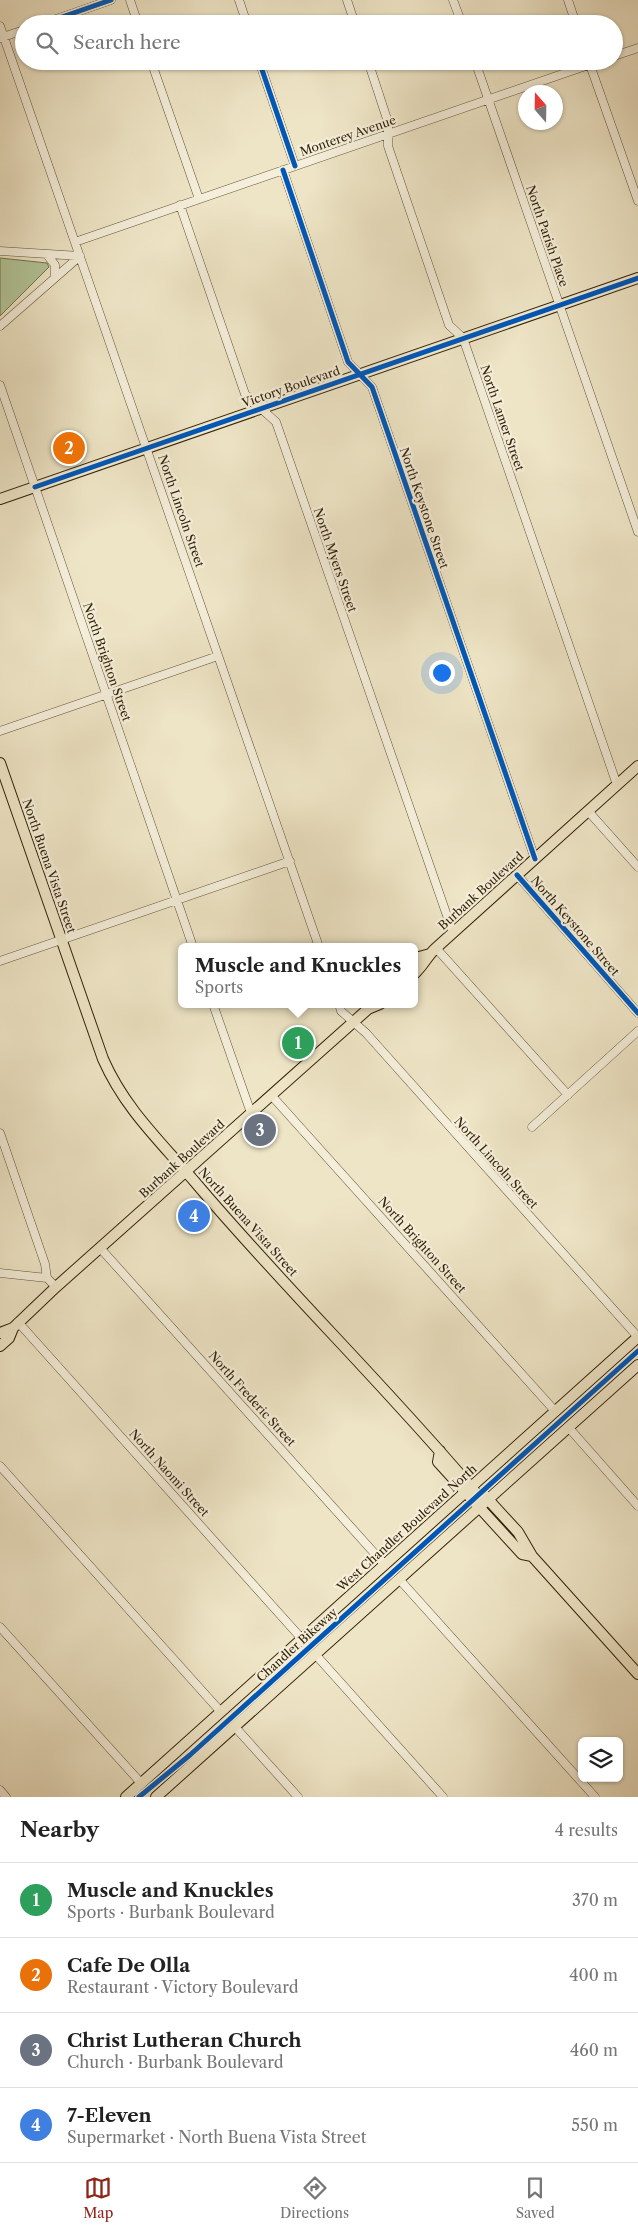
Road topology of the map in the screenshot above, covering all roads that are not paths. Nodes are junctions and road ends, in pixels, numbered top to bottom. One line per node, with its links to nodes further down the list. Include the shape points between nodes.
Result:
1 (110, 0): 7 (street)
2 (130, 0): 8 (street)
3 (238, 0): 9 (street)
4 (347, 0): 10 (street)
5 (454, 0): 11 (street)
6 (568, 0): 12 (street)
7 (68, 15)
8 (135, 15)
9 (244, 15)
10 (352, 15)
11 (459, 15)
12 (573, 15)
13 (0, 26): 15 (street, North Lincoln Street)
14 (15, 33): 15 (street)
15 (2, 38): 31 (street, North Lincoln Street)
16 (638, 48): 17 (street)
17 (623, 53)
18 (154, 70): 28 (street)
19 (263, 70): 26 (street)
20 (371, 70): 25 (street, North Lamer Street, via 388,122)
21 (478, 70): 24 (street, North Parish Place)
22 (570, 70): 24 (street, Monterey Avenue)
23 (591, 70): 29 (street)
24 (488, 100): 25 (street, Monterey Avenue); 37 (street, North Parish Place)
25 (388, 134): 26 (street, Monterey Avenue); 39 (street, North Lamer Street, via 388,146 449,325)
26 (295, 166): 27 (street, Monterey Avenue)
27 (283, 170): 28 (street, Monterey Avenue); 40 (street, North Keystone Street, via 348,362)
28 (199, 199): 30 (street, Monterey Avenue)
29 (638, 202)
30 (180, 205): 31 (street, Monterey Avenue); 42 (street, North Myers Street, via 245,394)
31 (75, 242): 34 (street, North Lincoln Street)
32 (0, 251): 33 (street)
33 (48, 256): 34 (street); 35 (street, via 55,264)
34 (80, 256): 35 (street); 43 (street, North Lincoln Street)
35 (55, 276): 38 (street)
36 (638, 278): 37 (main road, Victory Boulevard)
37 (560, 305): 39 (main road, Victory Boulevard); 46 (street, North Parish Place)
38 (0, 326)
39 (463, 338): 40 (main road, Victory Boulevard); 52 (street, North Lamer Street)
40 (360, 374): 42 (main road, Victory Boulevard); 54 (street, North Keystone Street, via 372,387)
41 (0, 385): 44 (street, North Brighton Street)
42 (260, 409): 43 (main road, Victory Boulevard); 59 (street, North Myers Street, via 276,422)
43 (148, 447): 44 (main road, Victory Boulevard); 47 (street, North Lincoln Street)
44 (35, 487): 45 (main road, Victory Boulevard); 48 (street, North Brighton Street)
45 (0, 499)
46 (638, 532)
47 (218, 656): 48 (street); 55 (street, North Lincoln Street)
48 (106, 694): 49 (street); 58 (street, North Brighton Street)
49 (0, 731)
50 (0, 763): 60 (main road, North Buena Vista Street)
51 (638, 766): 52 (main road, Burbank Boulevard)
52 (617, 785): 53 (main road, Burbank Boulevard)
53 (588, 811): 54 (main road, Burbank Boulevard); 56 (street)
54 (535, 859): 57 (main road, Burbank Boulevard)
55 (290, 861): 58 (street); 62 (street, North Lincoln Street)
56 (638, 867)
57 (517, 875): 59 (main road, Burbank Boulevard); 70 (street, North Keystone Street)
58 (177, 900): 60 (street); 61 (street, North Brighton Street)
59 (453, 933): 63 (main road, Burbank Boulevard)
60 (61, 940): 65 (street); 78 (main road, North Buena Vista Street, via 103,1059 117,1088 146,1127)
61 (193, 943)
62 (318, 943)
63 (432, 951): 64 (main road, Burbank Boulevard); 66 (main road, Burbank Boulevard); 73 (street)
64 (418, 958)
65 (0, 961)
66 (418, 970)
67 (214, 1008): 75 (street)
68 (340, 1008): 71 (street, North Lincoln Street)
69 (368, 1008): 71 (main road, Burbank Boulevard)
70 (638, 1012)
71 (354, 1022): 74 (main road, Burbank Boulevard); 85 (street, North Lincoln Street)
72 (638, 1031): 73 (street)
73 (568, 1094): 76 (street)
74 (272, 1096): 75 (main road, Burbank Boulevard); 88 (street, North Brighton Street)
75 (251, 1113): 78 (main road, Burbank Boulevard)
76 (532, 1127)
77 (0, 1132): 81 (street)
78 (187, 1172): 79 (main road, Burbank Boulevard); 91 (main road, North Buena Vista Street, via 445,1452)
79 (101, 1249): 82 (main road, Burbank Boulevard); 94 (street, North Frederic Street)
80 (0, 1274): 81 (street)
81 (47, 1278): 82 (street)
82 (56, 1288): 83 (main road, Burbank Boulevard)
83 (16, 1325): 84 (main road, Burbank Boulevard); 86 (main road, Burbank Boulevard); 97 (street, North Naomi Street)
84 (0, 1333)
85 (638, 1337): 88 (main road, West Chandler Boulevard North)
86 (0, 1346)
87 (638, 1365): 89 (main road)
88 (555, 1412): 91 (main road, West Chandler Boulevard North)
89 (569, 1428): 92 (main road); 93 (street)
90 (0, 1466): 100 (street)
91 (470, 1487): 92 (main road, North Buena Vista Street); 94 (main road, West Chandler Boulevard North)
92 (484, 1504): 95 (main road); 99 (main road, North Buena Vista Street, via 522,1554 530,1553)
93 (638, 1506)
94 (385, 1564): 97 (main road, West Chandler Boulevard North)
95 (399, 1579): 98 (main road); 109 (street)
96 (0, 1627): 102 (street)
97 (302, 1639): 100 (main road, West Chandler Boulevard North)
98 (315, 1654): 101 (main road); 108 (street)
99 (638, 1674)
100 (221, 1712): 102 (main road, West Chandler Boulevard North)
101 (235, 1727): 106 (main road); 107 (street)
102 (141, 1783): 105 (main road, West Chandler Boulevard North)
103 (0, 1790): 104 (street)
104 (6, 1797)
105 (126, 1797)
106 (156, 1797)
107 (298, 1797)
108 (443, 1797)
109 (595, 1797)

